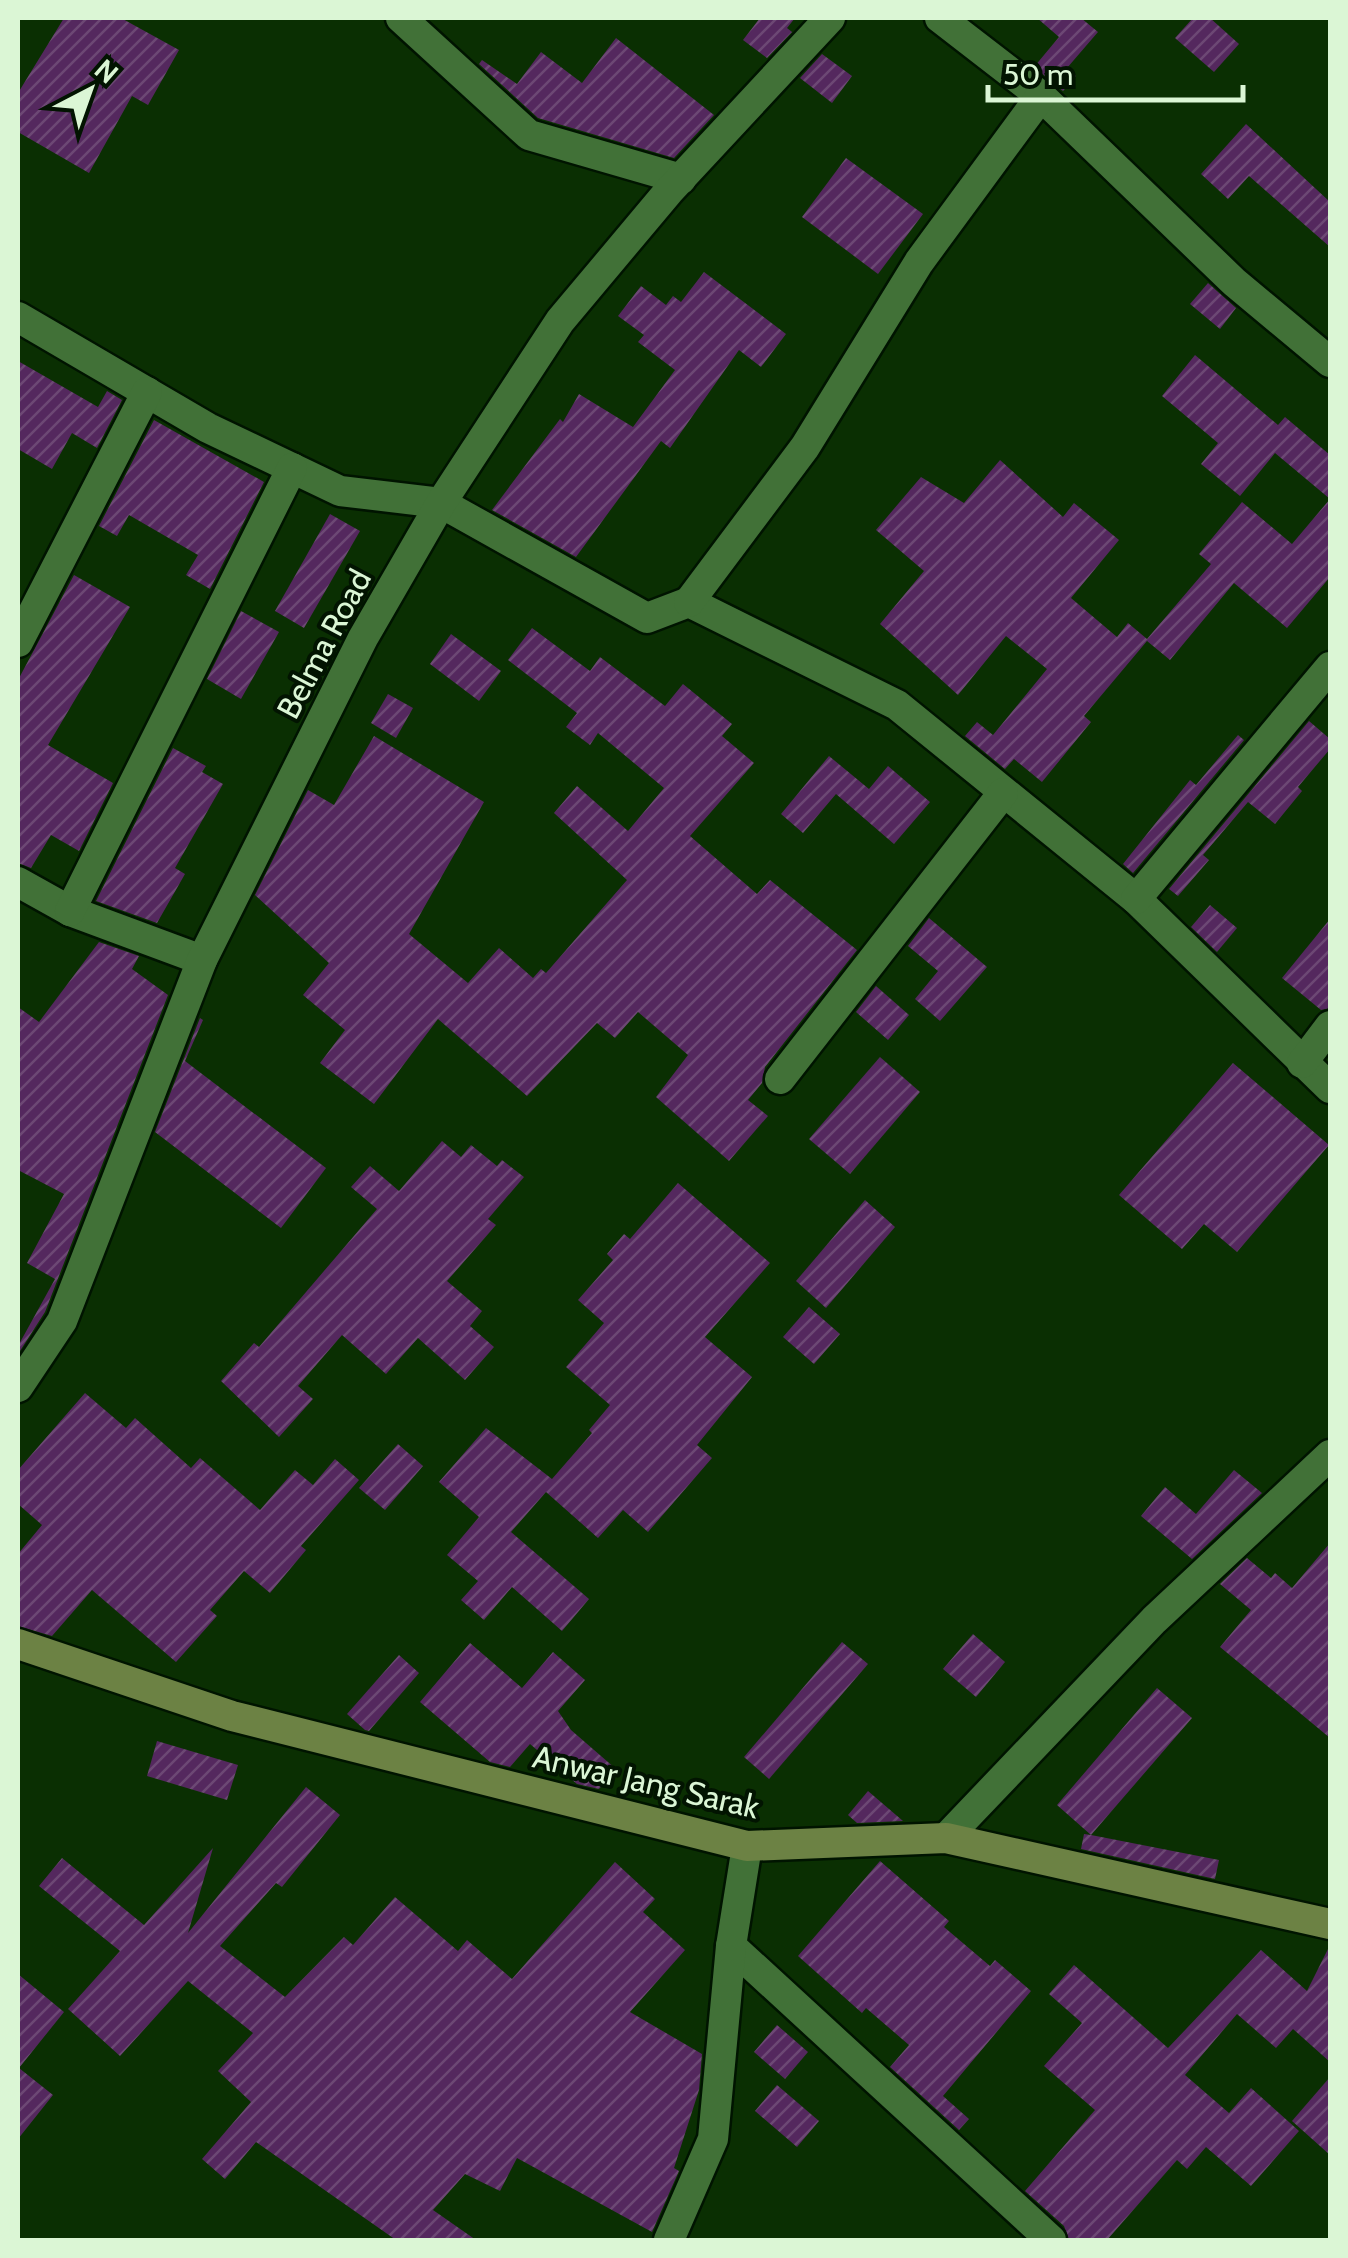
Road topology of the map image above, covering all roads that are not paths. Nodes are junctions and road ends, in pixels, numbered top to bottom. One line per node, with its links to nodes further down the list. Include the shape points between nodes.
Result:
1 (401, 18): 5 (street, via 528,135)
2 (830, 18): 5 (street, Belma Road)
3 (940, 18): 4 (street)
4 (1041, 96): 7 (street, via 1234,282); 11 (street, via 919,262 805,447)
5 (681, 179): 10 (street, Belma Road, via 560,321)
6 (18, 316): 8 (street)
7 (1330, 362)
8 (147, 392): 9 (street); 12 (street)
9 (292, 468): 10 (street, via 340,491); 17 (street)
10 (441, 503): 11 (street, via 647,618); 18 (street, Belma Road, via 363,638)
11 (689, 602): 14 (street, via 896,706)
12 (18, 642)
13 (1330, 668): 16 (street)
14 (1003, 793): 16 (street); 21 (street)
15 (18, 882): 17 (street)
16 (1136, 899): 20 (street)
17 (70, 911): 18 (street)
18 (202, 960): 23 (street, Belma Road, via 62,1321)
19 (1330, 1026): 20 (street)
20 (1302, 1063): 22 (street)
21 (780, 1079)
22 (1330, 1088)
23 (18, 1387)
24 (1330, 1456): 26 (street, via 1154,1620)
25 (18, 1644): 27 (main road, Anwar Jang Sarak, via 232,1716)
26 (946, 1838): 27 (main road, Anwar Jang Sarak); 28 (main road, Anwar Jang Sarak)
27 (747, 1846): 29 (street)
28 (1330, 1924)
29 (731, 1946): 30 (street, via 712,2139); 31 (street)
30 (669, 2240)
31 (1051, 2240)

